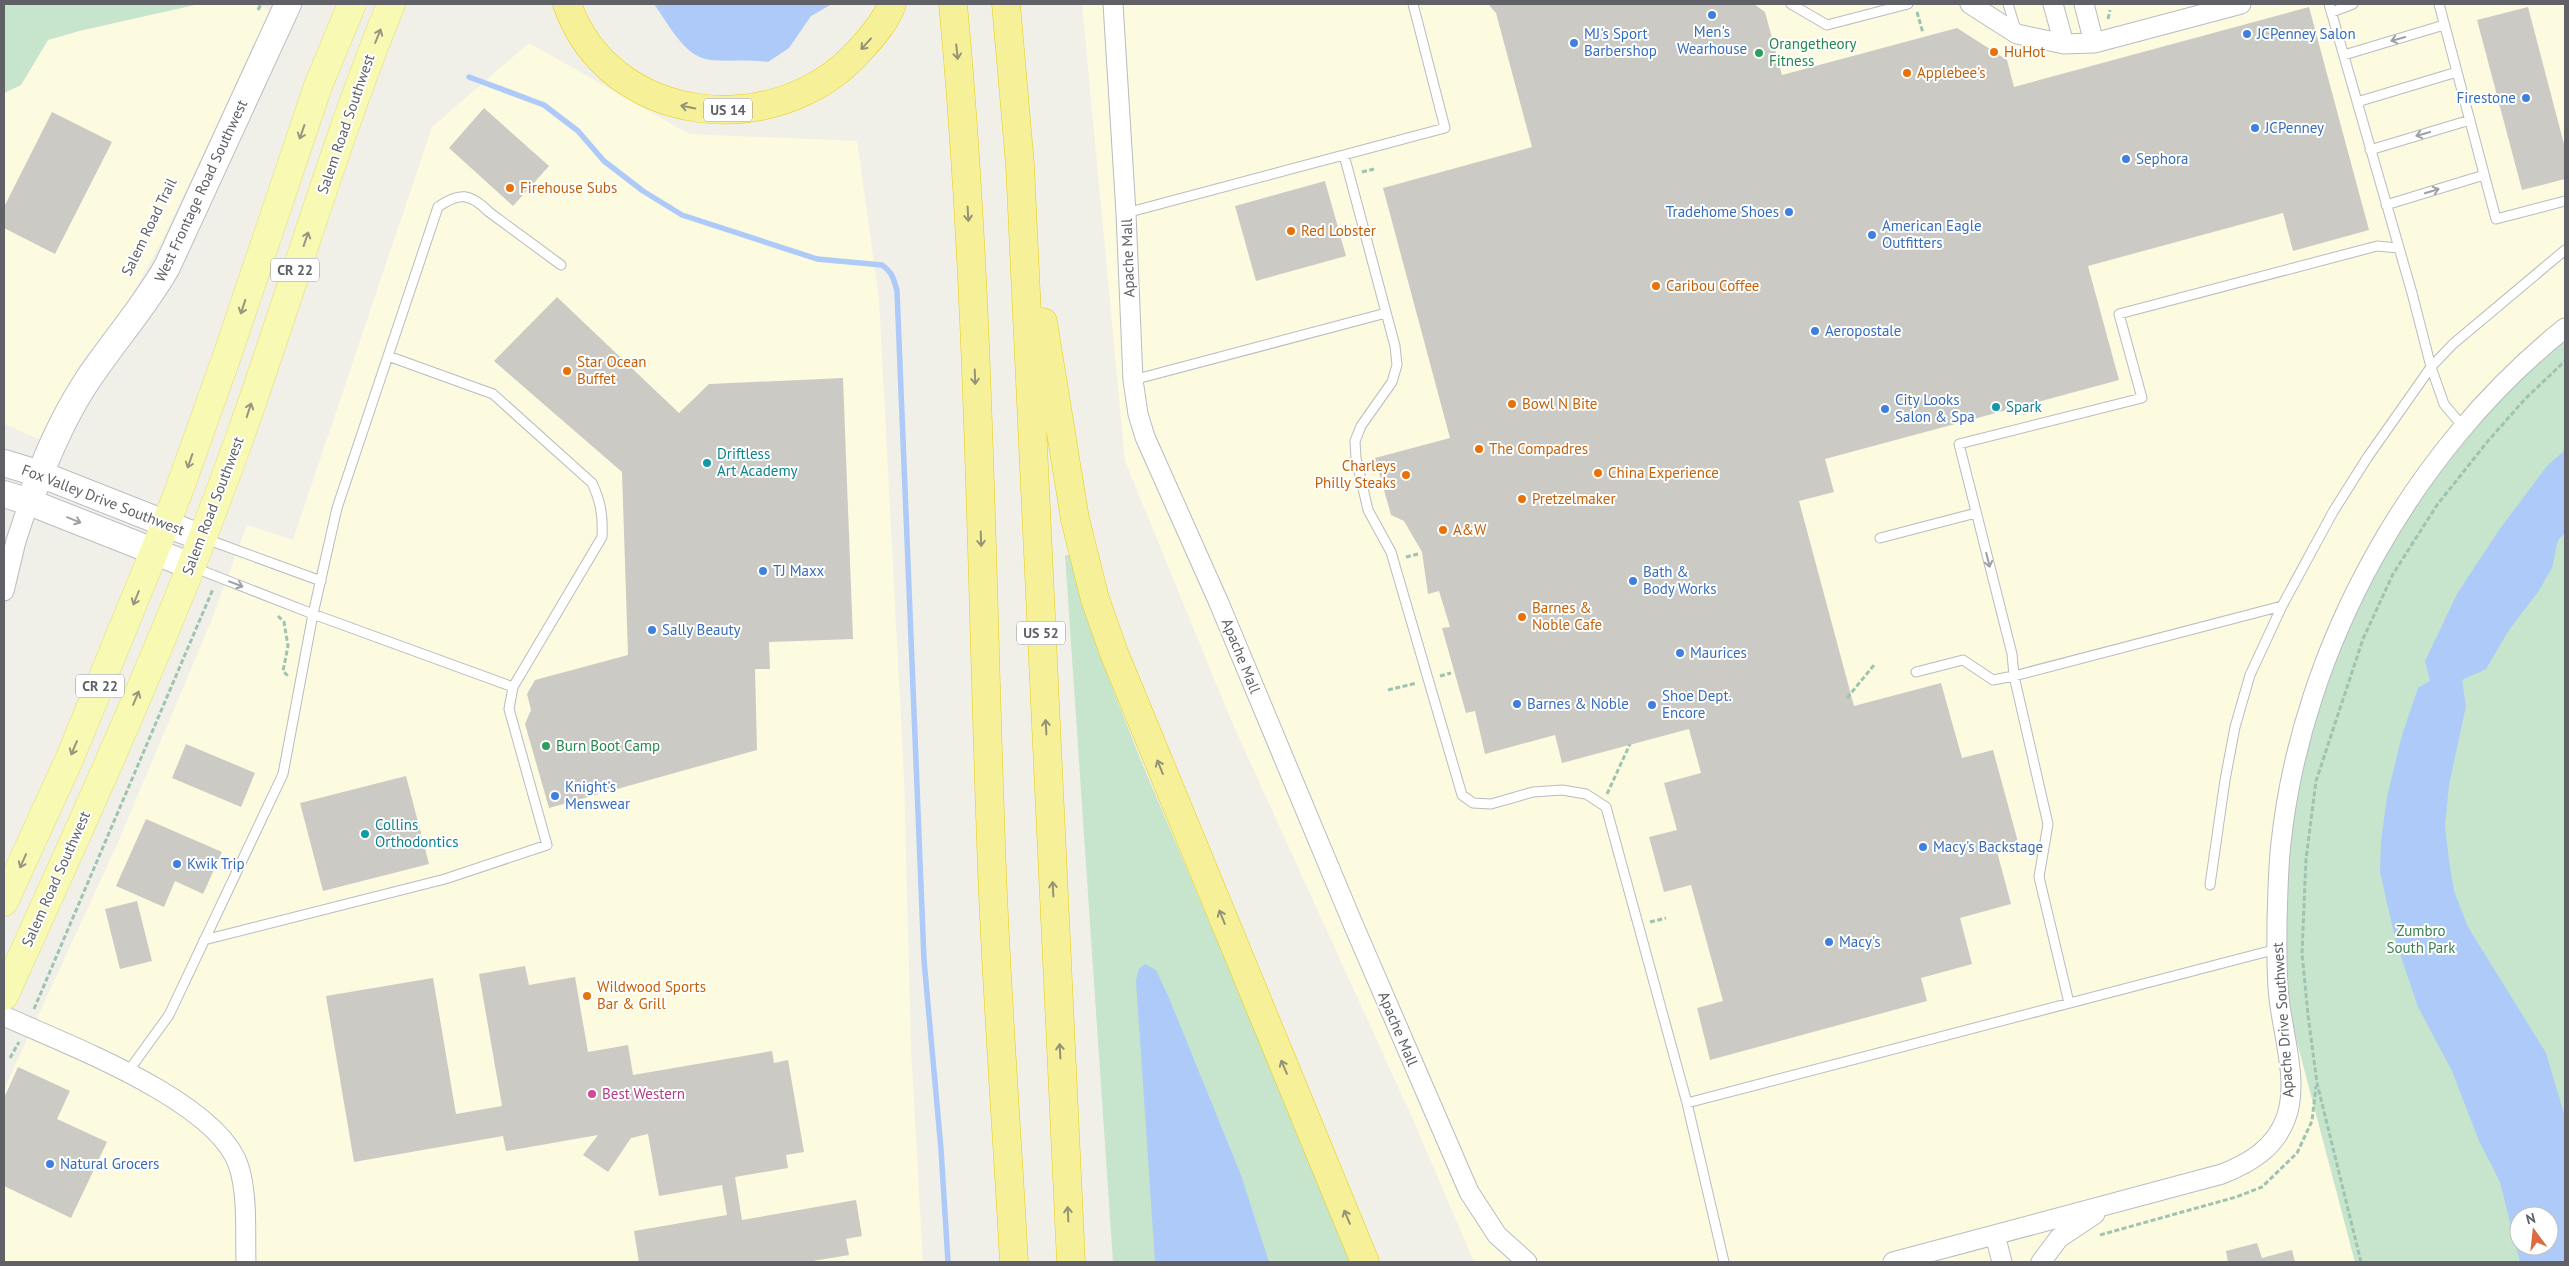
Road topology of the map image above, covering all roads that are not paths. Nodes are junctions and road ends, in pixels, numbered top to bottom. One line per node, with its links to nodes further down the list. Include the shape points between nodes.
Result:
1 (288, 4): 45 (street, West Frontage Road Southwest, via 167,267 147,302 86,383 64,420)
2 (352, 4): 49 (main road, CR 22, one-way to 49, via 318,86 227,356)
3 (391, 4): 50 (main road, Salem Road Southwest / CR 22, one-way to 3, via 242,432 366,65)
4 (567, 4): 5 (highway, US 14, one-way to 4, via 872,38 852,60 812,88 790,98 758,106 707,111 678,105 619,76 582,36)
5 (892, 4)
6 (953, 4): 73 (highway, one-way to 73, via 962,98 971,276 992,872)
7 (1006, 4): 30 (highway, US 52)
8 (1113, 4): 34 (street, Apache Mall)
9 (1413, 4): 29 (lane, via 1445,128)
10 (1791, 4): 11 (lane, via 1827,25)
11 (1908, 4)
12 (1970, 4): 21 (street)
13 (2008, 4): 21 (lane)
14 (2054, 4): 23 (street)
15 (2084, 4): 22 (street)
16 (2241, 4): 22 (street)
17 (2353, 4): 19 (lane)
18 (2438, 4): 20 (lane)
19 (2330, 8): 24 (lane)
20 (2444, 25): 24 (lane, one-way to 24); 25 (lane)
21 (2017, 34): 23 (street)
22 (2094, 43): 23 (street)
23 (2064, 44)
24 (2344, 55): 26 (lane)
25 (2457, 72): 26 (lane); 27 (lane)
26 (2357, 102): 28 (lane)
27 (2470, 120): 28 (lane, one-way to 28); 31 (lane)
28 (2370, 150): 33 (lane)
29 (1344, 155): 34 (lane); 38 (lane)
30 (1020, 165): 74 (highway, US 52, one-way to 30); 75 (highway, one-way to 30, via 1151,744 1095,599 1075,519 1058,427)
31 (2484, 175): 32 (lane, via 2496,219); 33 (lane, one-way to 31)
32 (2565, 201)
33 (2386, 205): 35 (lane)
34 (1126, 213): 42 (street, Apache Mall)
35 (2398, 248): 41 (lane); 48 (lane, via 2377,246 2119,314 2142,398 1959,444)
36 (2565, 250): 41 (lane, via 2453,344)
37 (561, 265): 40 (lane, via 478,202 465,196 452,197 438,207)
38 (1386, 313): 42 (lane); 69 (lane, via 1397,365 1392,382 1361,426 1356,441 1356,458 1368,510 1391,552 1462,795 1473,803 1491,804 1533,792 1562,790 1586,794 1606,807)
39 (2565, 328): 43 (street, Apache Drive Southwest, via 2514,372)
40 (388, 356): 54 (lane, via 337,508); 60 (lane, via 493,394 592,483 601,500 602,537)
41 (2431, 367): 43 (lane, via 2444,404); 56 (lane, via 2333,512)
42 (1132, 380): 76 (street, Apache Mall, via 1146,437 1448,1146 1483,1216 1497,1235)
43 (2464, 428): 64 (street, Apache Drive Southwest, via 2431,466 2370,563 2326,661 2298,747 2288,793 2280,843)
44 (4, 463): 45 (street, Fox Valley Drive Southwest)
45 (40, 474): 47 (street, West Frontage Road Southwest); 49 (street, Fox Valley Drive Southwest)
46 (4, 494): 47 (street, Fox Valley Drive Southwest)
47 (29, 502): 52 (street, Fox Valley Drive Southwest, one-way to 52); 55 (street)
48 (1976, 513): 51 (lane); 59 (lane, one-way to 59, via 2012,654)
49 (166, 524): 50 (street, Fox Valley Drive Southwest); 52 (main road, CR 22)
50 (202, 538): 53 (main road, Salem Road Southwest / CR 22); 54 (lane)
51 (1880, 538)
52 (154, 552): 53 (street, Fox Valley Drive Southwest); 62 (main road, CR 22, one-way to 62, via 69,760)
53 (191, 566): 57 (lane, one-way to 57); 65 (main road, Salem Road Southwest / CR 22, one-way to 53)
54 (321, 580): 57 (lane)
55 (4, 591)
56 (2282, 606): 59 (lane); 61 (lane, via 2250,675 2235,727)
57 (313, 614): 60 (lane); 63 (lane, via 283,774)
58 (1916, 672): 59 (lane, via 1964,660 1993,680)
59 (2014, 676): 66 (lane, via 2048,824 2039,877)
60 (513, 687): 63 (lane, via 509,709 547,845 446,879)
61 (2210, 885)
62 (4, 902)
63 (204, 940): 68 (lane, via 169,1015)
64 (2277, 949): 66 (lane); 70 (street, Apache Drive Southwest, via 2279,997 2290,1078 2290,1100 2278,1135 2247,1164)
65 (4, 996)
66 (2070, 1003): 69 (lane)
67 (4, 1016): 68 (street)
68 (127, 1073): 72 (street, via 171,1096 202,1118 227,1142 239,1167)
69 (1686, 1103): 77 (lane)
70 (2116, 1203): 71 (street, Apache Drive Southwest); 80 (street, via 2080,1222 2059,1238)
71 (1995, 1235): 78 (street); 79 (street)
72 (246, 1262)
73 (1014, 1262)
74 (1070, 1262)
75 (1365, 1262)
76 (1527, 1262)
77 (1724, 1262)
78 (1894, 1262)
79 (2002, 1262)
80 (2041, 1262)

